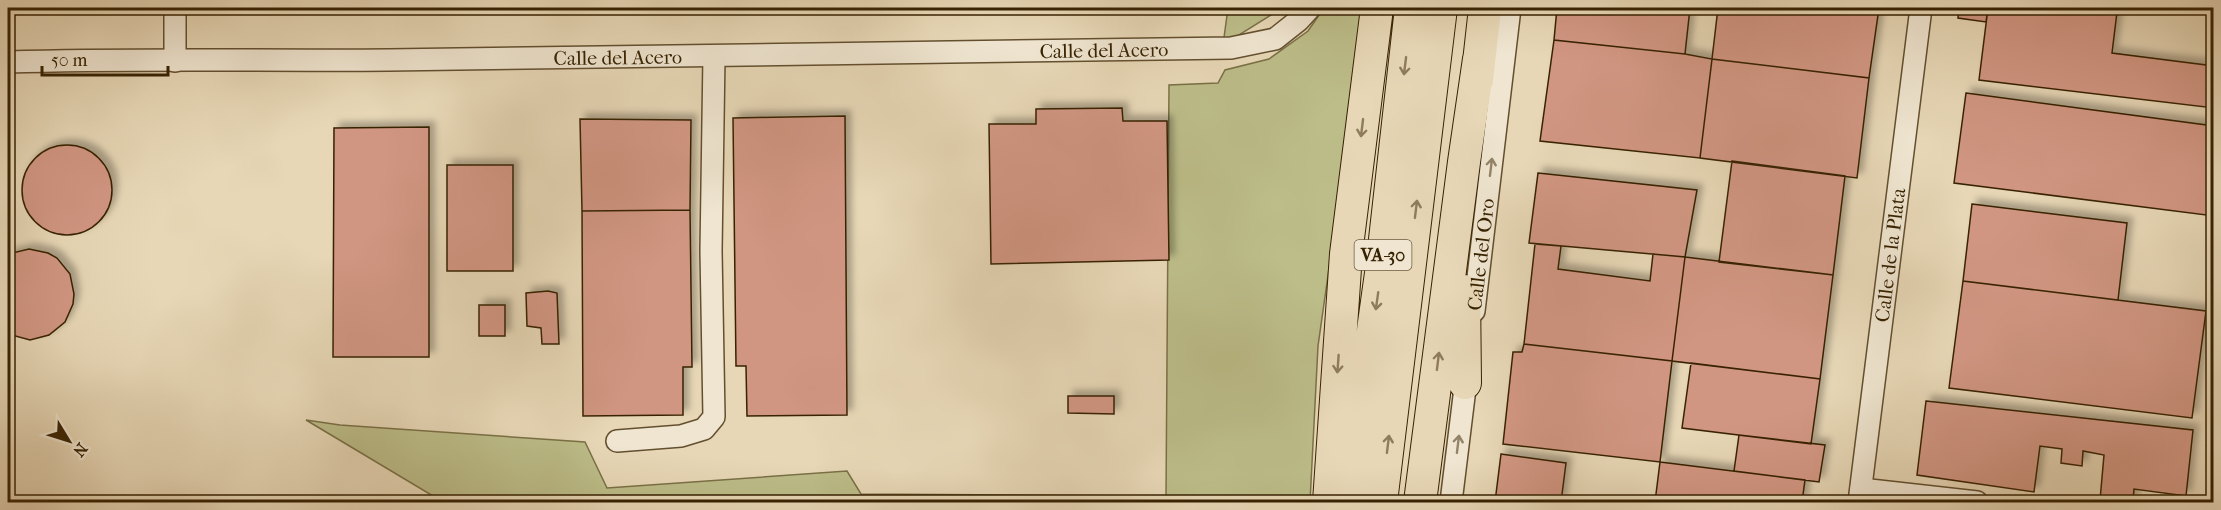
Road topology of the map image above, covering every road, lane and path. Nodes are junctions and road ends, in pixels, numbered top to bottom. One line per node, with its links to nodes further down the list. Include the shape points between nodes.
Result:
1 (175, 8): 11 (street)
2 (1310, 8): 9 (street, Calle del Acero, via 1275,39 1231,48)
3 (1377, 8): 16 (highway, one-way to 16, via 1346,254)
4 (1412, 8): 17 (highway, VA-30, one-way to 17)
5 (1441, 8): 18 (highway, VA-30, one-way to 5)
6 (1485, 8): 10 (highway)
7 (1510, 8): 13 (street, Calle del Oro, one-way to 7)
8 (1921, 8): 15 (street, Calle de la Plata)
9 (714, 56): 11 (street, Calle del Acero); 14 (street, via 714,417 704,429 681,436)
10 (1479, 58): 13 (highway, via 1465,234); 19 (highway, one-way to 10)
11 (175, 61): 12 (street, Calle del Acero)
12 (8, 62)
13 (1466, 383): 20 (street, Calle del Oro, one-way to 13)
14 (617, 441)
15 (1860, 496): 21 (street)
16 (1329, 502)
17 (1349, 502)
18 (1381, 502)
19 (1420, 502)
20 (1451, 502)
21 (1977, 502)

